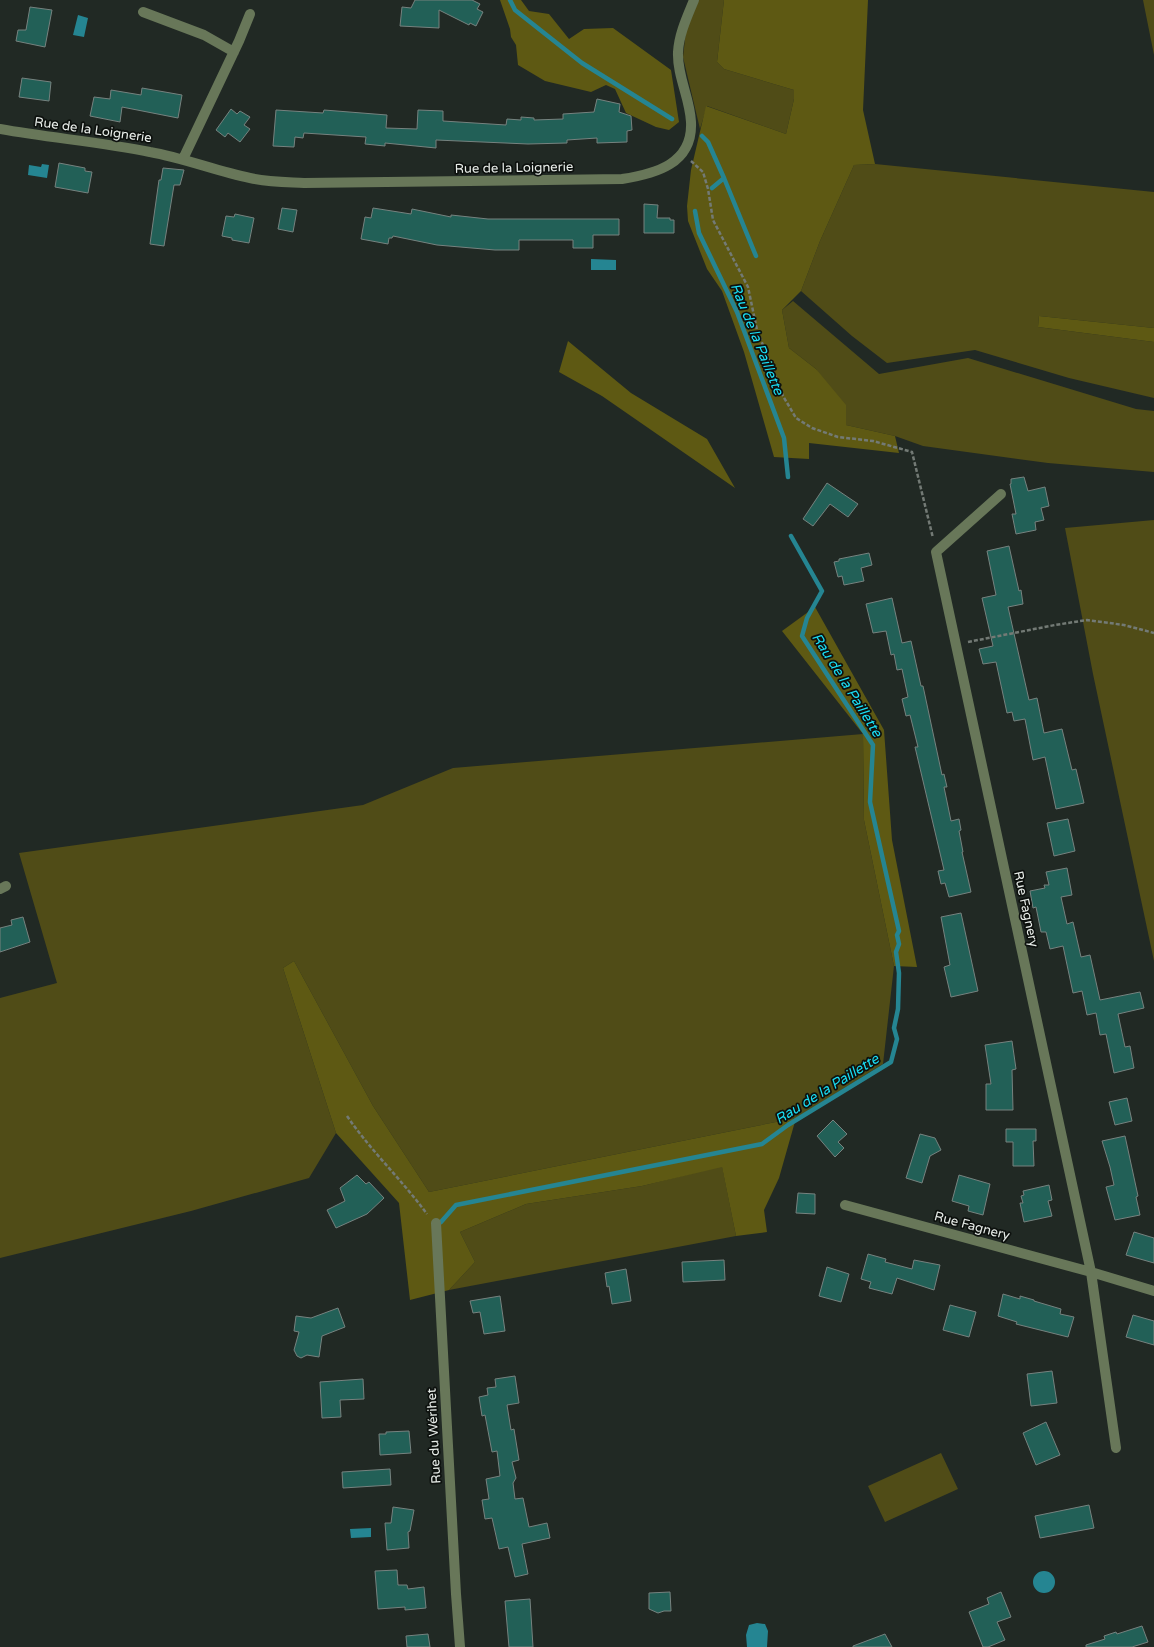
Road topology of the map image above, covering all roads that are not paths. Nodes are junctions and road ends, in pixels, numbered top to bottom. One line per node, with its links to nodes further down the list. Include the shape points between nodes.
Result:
1 (694, 0): 6 (street, Rue de la Loignerie, via 681,33 678,53 691,122 690,138 683,154 671,165 645,176 622,179 304,184 250,178)
2 (144, 12): 4 (street, via 204,35)
3 (250, 14): 4 (street)
4 (234, 52): 6 (street)
5 (0, 129): 6 (street, Rue de la Loignerie, via 125,147)
6 (183, 159)
7 (1001, 494): 10 (street, Rue Fagnery, via 936,552)
8 (845, 1205): 10 (street, Rue Fagnery)
9 (436, 1224): 13 (street, Rue du Wérihet)
10 (1091, 1272): 11 (street, Rue Fagnery); 12 (street, Rue Fagnery)
11 (1154, 1292)
12 (1116, 1448)
13 (460, 1647)

